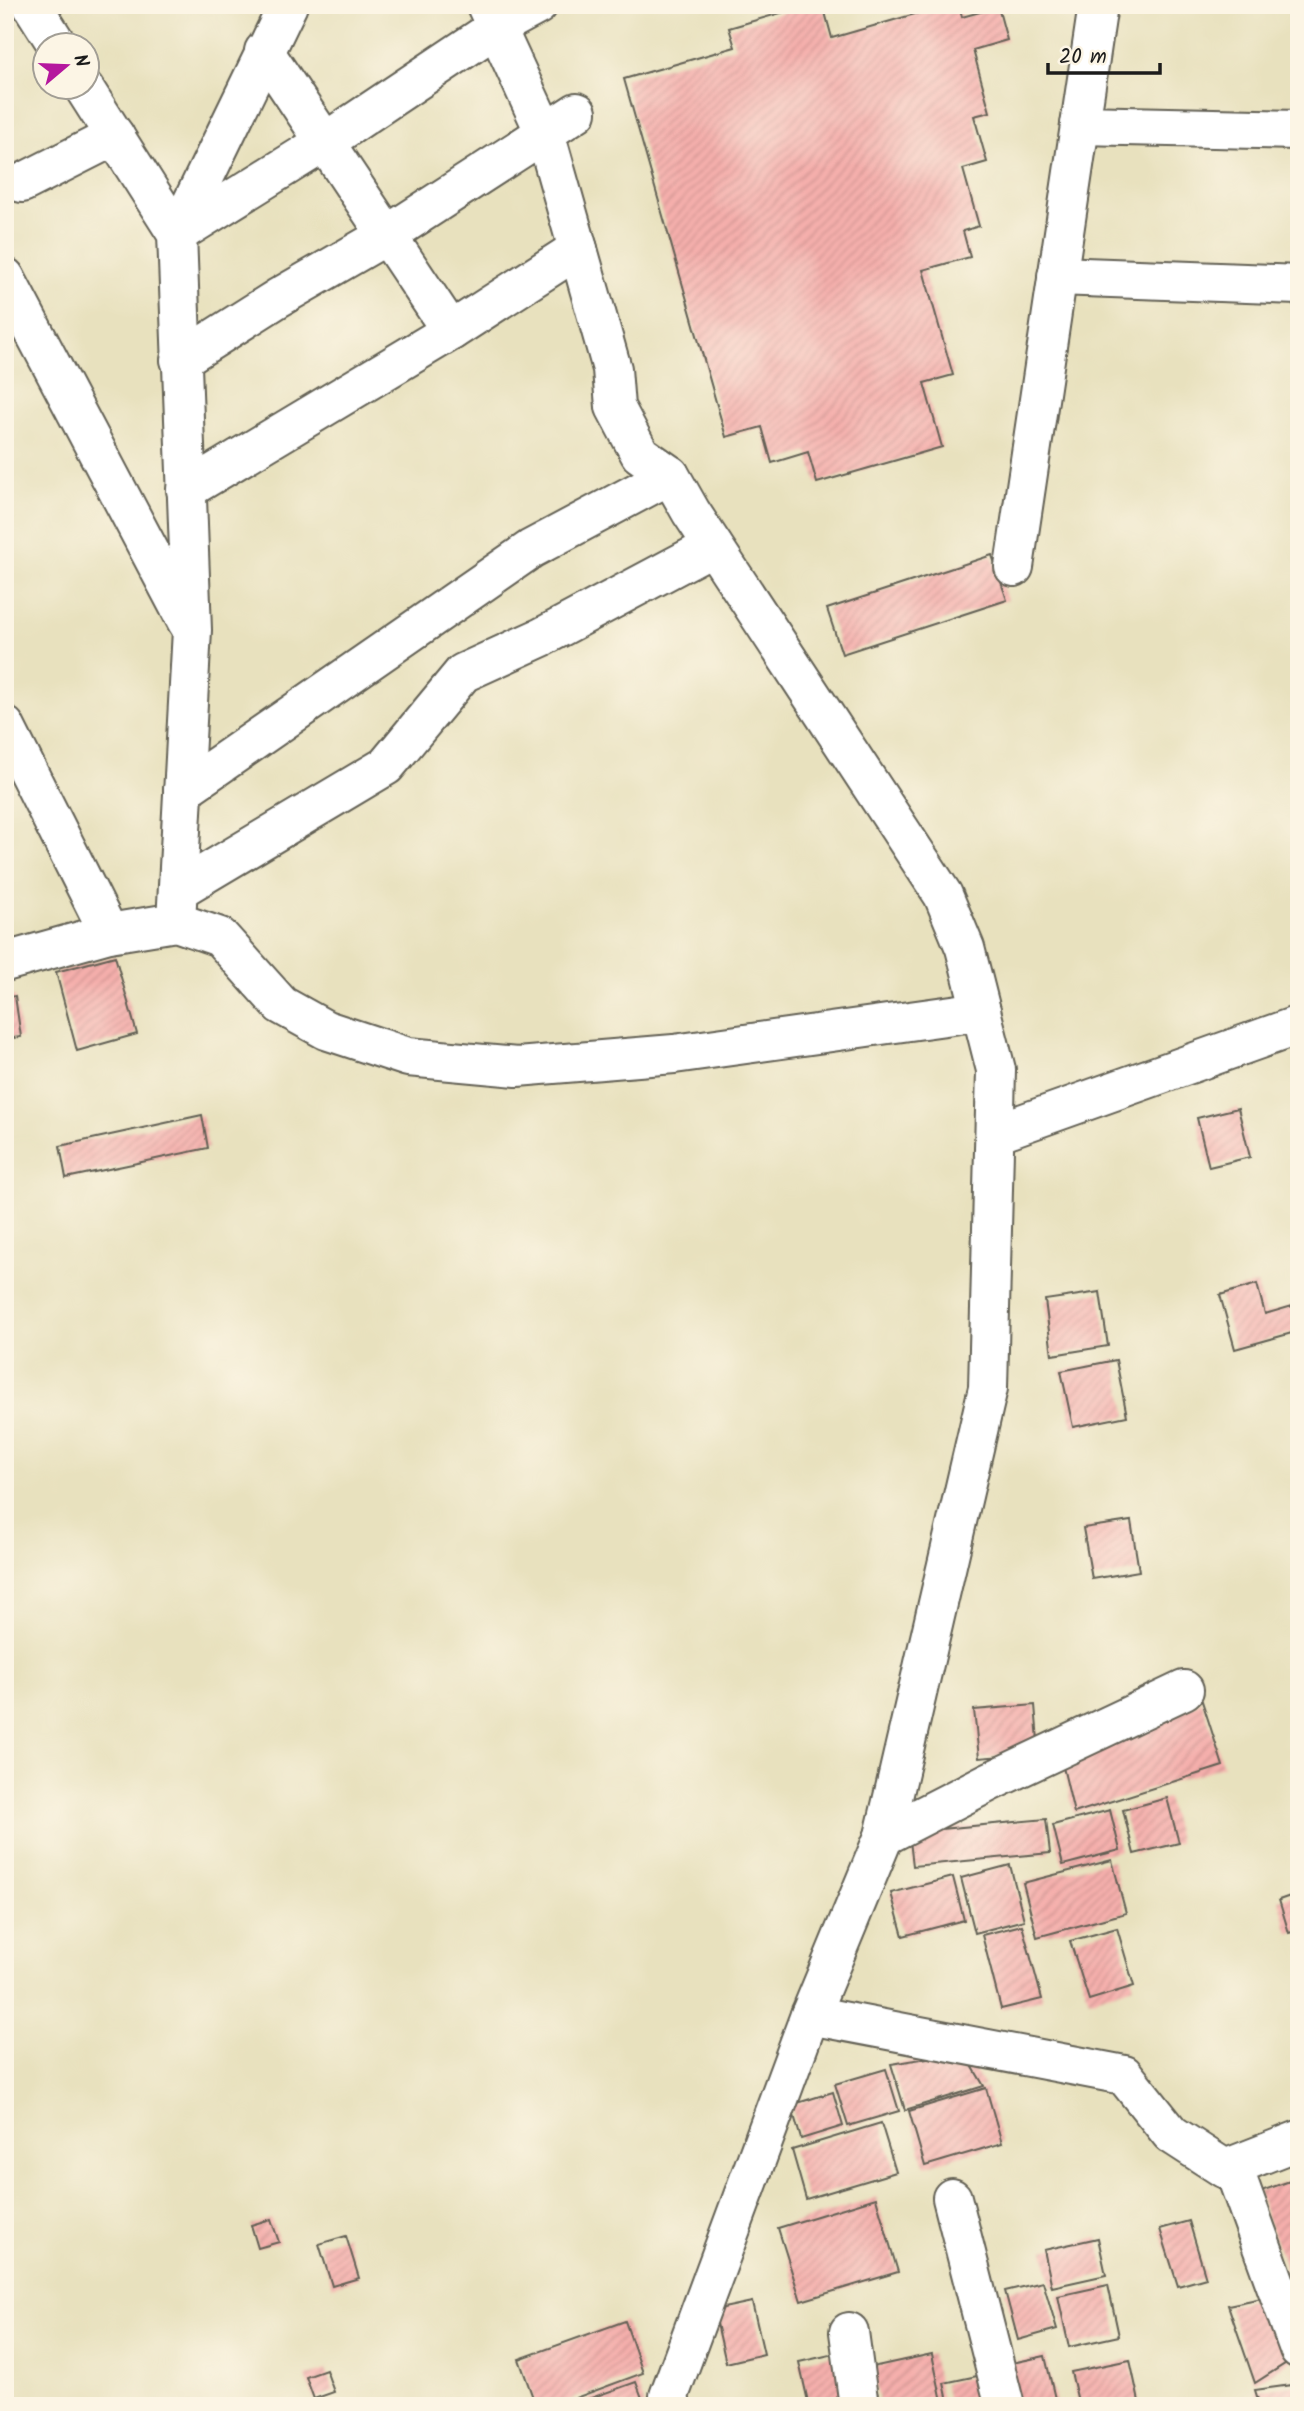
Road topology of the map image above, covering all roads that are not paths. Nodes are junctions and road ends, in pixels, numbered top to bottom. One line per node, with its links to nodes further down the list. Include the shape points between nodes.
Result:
1 (32, 5): 6 (street)
2 (289, 5): 7 (street)
3 (538, 5): 5 (street)
4 (1098, 5): 10 (street)
5 (491, 16): 12 (street); 14 (street)
6 (49, 32)
7 (264, 51): 14 (street); 16 (street)
8 (94, 102): 13 (street)
9 (577, 112): 12 (street)
10 (1080, 125): 11 (street); 19 (street)
11 (1299, 130)
12 (545, 133): 17 (street); 18 (street)
13 (115, 136): 15 (street); 16 (street)
14 (325, 142): 16 (street); 17 (street)
15 (22, 183)
16 (177, 234): 23 (street)
17 (387, 235): 22 (street); 23 (street)
18 (578, 249): 22 (street); 24 (street, via 612,369 615,407 640,454)
19 (1057, 276): 21 (street); 27 (street)
20 (5, 277): 28 (street)
21 (1299, 285)
22 (451, 331): 25 (street)
23 (180, 360): 25 (street)
24 (670, 475): 26 (street); 30 (street, via 531,549)
25 (186, 491): 28 (street)
26 (713, 546): 31 (street, via 542,637 463,673 386,766); 34 (street, via 943,895 965,948)
27 (1014, 567)
28 (192, 630): 30 (street)
29 (5, 726): 32 (street)
30 (183, 790): 31 (street)
31 (177, 906): 32 (street); 34 (street, via 220,937 281,1005 326,1030 408,1057 517,1067 674,1054)
32 (109, 933): 33 (street)
33 (5, 962)
34 (981, 1011): 36 (street, via 996,1070)
35 (1299, 1025): 36 (street)
36 (996, 1133): 38 (street, via 988,1388)
37 (1184, 1690): 38 (street)
38 (884, 1836): 39 (street)
39 (810, 2015): 41 (street, via 1124,2076 1171,2134 1225,2169); 45 (street, via 669,2396)
40 (1299, 2140): 41 (street)
41 (1233, 2166): 44 (street)
42 (952, 2198): 47 (street)
43 (849, 2332): 46 (street)
44 (1299, 2349)
45 (671, 2406)
46 (859, 2406)
47 (1006, 2406)

